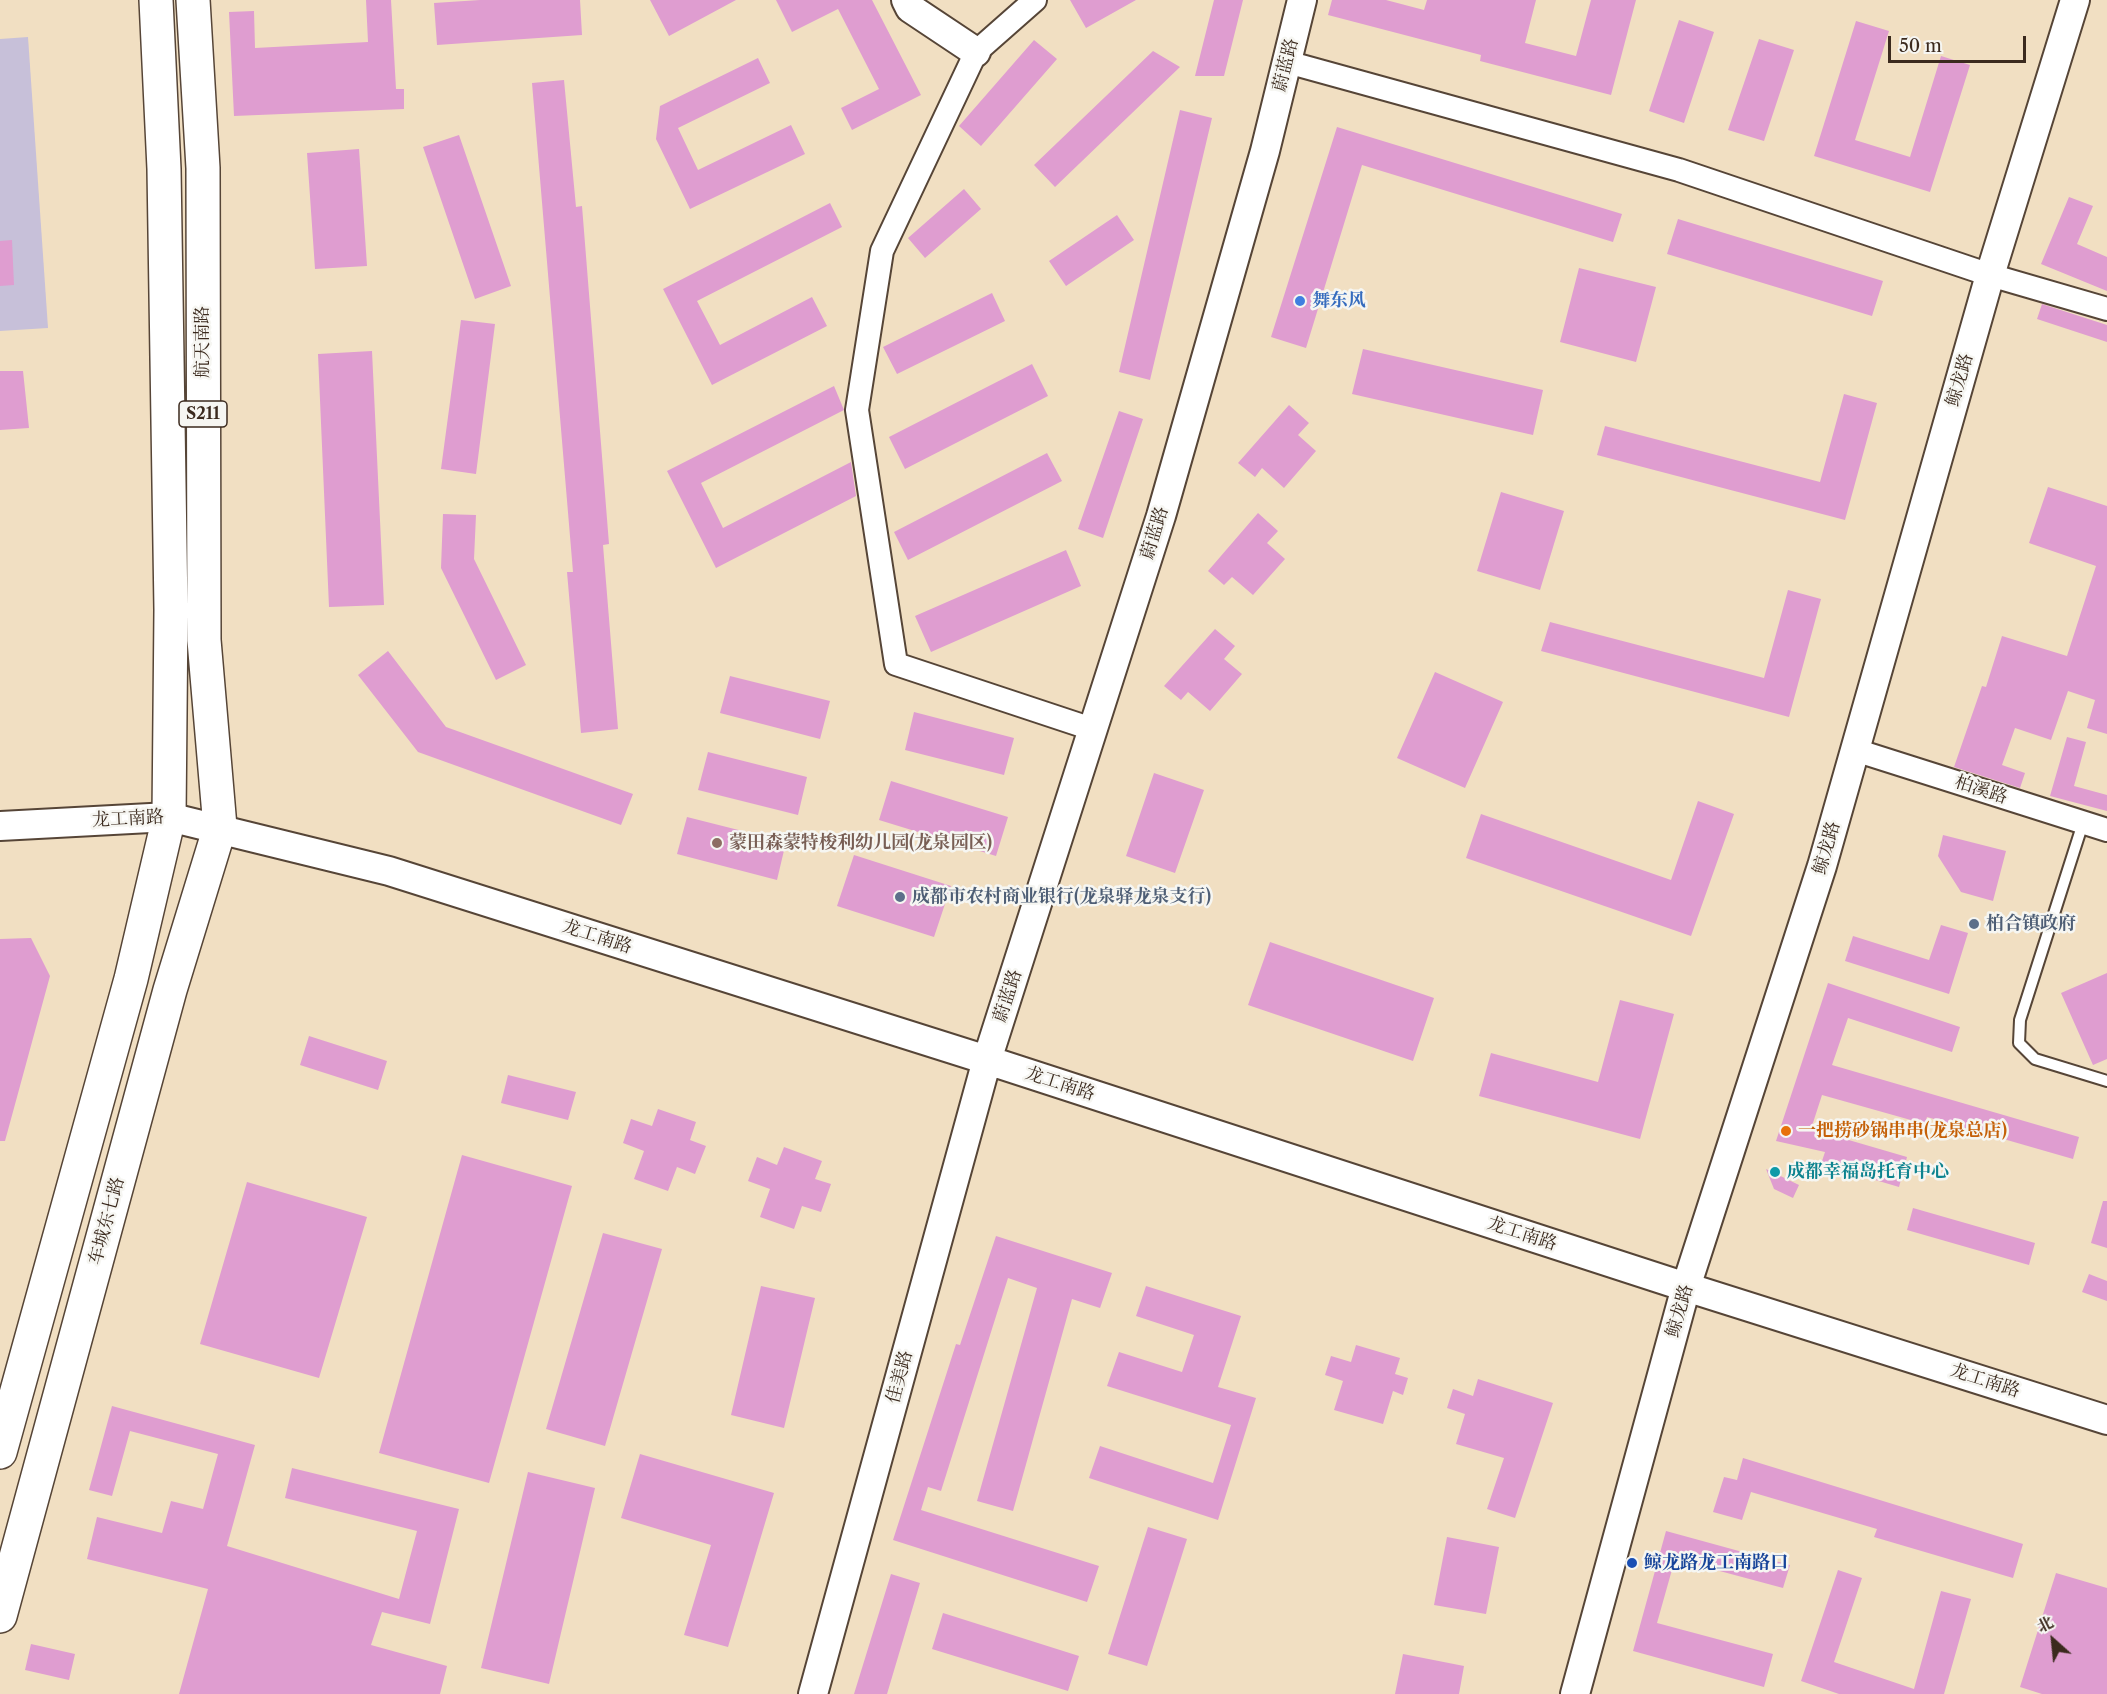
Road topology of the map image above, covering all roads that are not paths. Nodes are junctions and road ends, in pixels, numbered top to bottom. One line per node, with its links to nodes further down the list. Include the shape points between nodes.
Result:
1 (156, 0): 13 (main road, 航天南路 / S211, via 165,180 171,610)
2 (193, 0): 16 (main road, 航天南路 / S211, via 203,168 204,640)
3 (906, 0): 7 (street, via 910,8)
4 (1035, 0): 7 (street)
5 (1302, 0): 8 (street, 蔚蓝路)
6 (2075, 0): 9 (street, 鲸龙路)
7 (976, 52): 11 (street, via 882,251 857,410 896,664)
8 (1287, 62): 9 (street, via 1679,170); 11 (street, 蔚蓝路, via 1161,516)
9 (1990, 275): 10 (street); 12 (street, 鲸龙路)
10 (2107, 309)
11 (1092, 729): 18 (street, 蔚蓝路)
12 (1855, 750): 14 (street, 柏溪路); 20 (street, 鲸龙路, via 1822,866)
13 (169, 816): 15 (street, 龙工南路); 16 (street, 龙工南路); 22 (main road, via 131,979)
14 (2083, 823): 17 (street, 柏溪路); 19 (lane, via 2020,1020 2019,1043 2035,1059)
15 (0, 826)
16 (220, 827): 18 (street, 龙工南路, via 389,872); 23 (main road, 车城东七路, via 170,990)
17 (2107, 830)
18 (987, 1060): 20 (street, 龙工南路); 24 (street, 佳美路)
19 (2107, 1081)
20 (1686, 1287): 21 (street, 龙工南路); 25 (street, 鲸龙路)
21 (2107, 1420)
22 (0, 1452)
23 (0, 1616)
24 (813, 1694)
25 (1575, 1694)

